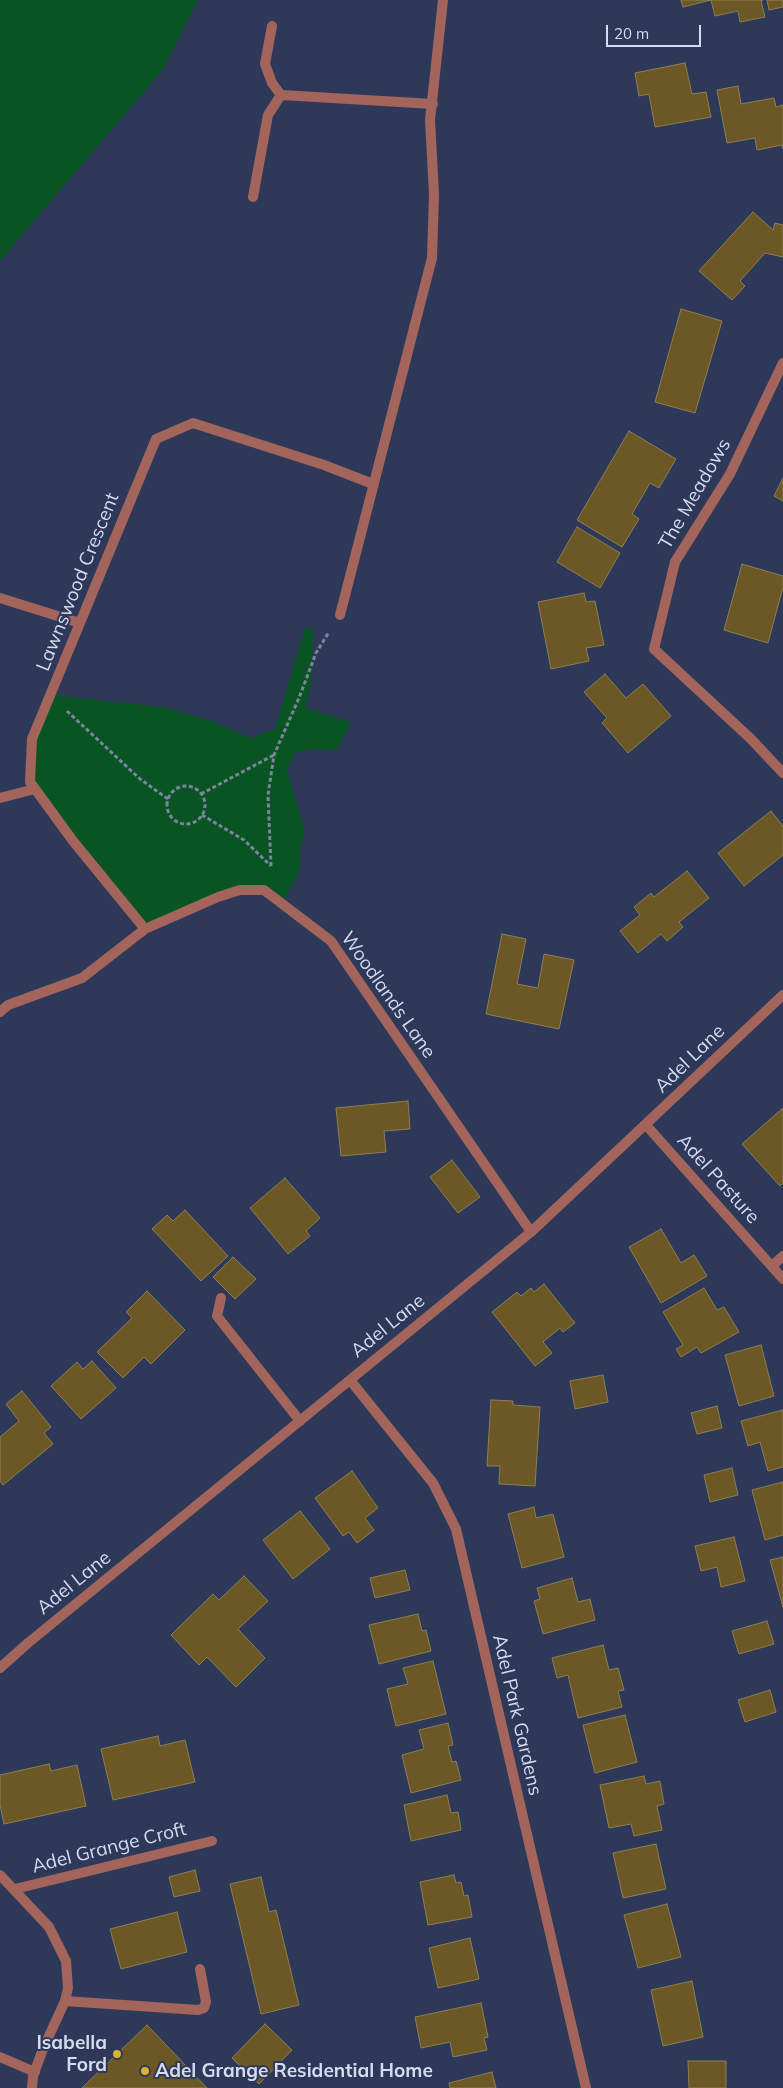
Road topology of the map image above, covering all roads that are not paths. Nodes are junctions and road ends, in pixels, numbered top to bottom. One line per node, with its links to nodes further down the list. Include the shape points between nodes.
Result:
1 (443, 0): 4 (street)
2 (272, 26): 3 (street, via 264,64)
3 (281, 95): 4 (street); 5 (street, via 268,115)
4 (432, 104): 7 (street, via 432,258)
5 (253, 197)
6 (783, 364): 11 (street, The Meadows, via 730,474 675,562 654,649)
7 (372, 484): 9 (street); 10 (street, Lawnswood Crescent, via 324,465 193,423 156,439)
8 (0, 598): 10 (street)
9 (340, 615)
10 (80, 623): 12 (street, Lawnswood Crescent, via 32,739 30,782)
11 (783, 772)
12 (36, 789): 13 (street); 14 (street, Lawnswood Crescent)
13 (0, 798)
14 (145, 929): 16 (street, via 82,978 8,1005); 18 (street, Woodlands Lane, via 218,897 240,890 264,890 331,941)
15 (783, 995): 17 (street, Adel Lane)
16 (0, 1012)
17 (646, 1125): 18 (street, Adel Lane); 20 (street, Adel Pasture)
18 (532, 1232): 23 (street, Adel Lane)
19 (783, 1256): 20 (street)
20 (772, 1266): 21 (street, Adel Pasture)
21 (783, 1279)
22 (221, 1298): 24 (street, via 217,1316)
23 (350, 1380): 24 (street, Adel Lane); 34 (street, Adel Park Gardens, via 433,1483 456,1529)
24 (300, 1420): 25 (street, Adel Lane)
25 (0, 1668)
26 (212, 1841): 28 (street, Adel Grange Croft)
27 (0, 1875): 28 (street)
28 (15, 1889): 30 (street, via 49,1927 66,1961 68,1988)
29 (200, 1969): 30 (street, via 206,2002 204,2008 198,2010)
30 (65, 2001): 32 (street)
31 (0, 2057): 32 (street)
32 (35, 2072): 33 (street)
33 (32, 2088)
34 (586, 2088)

